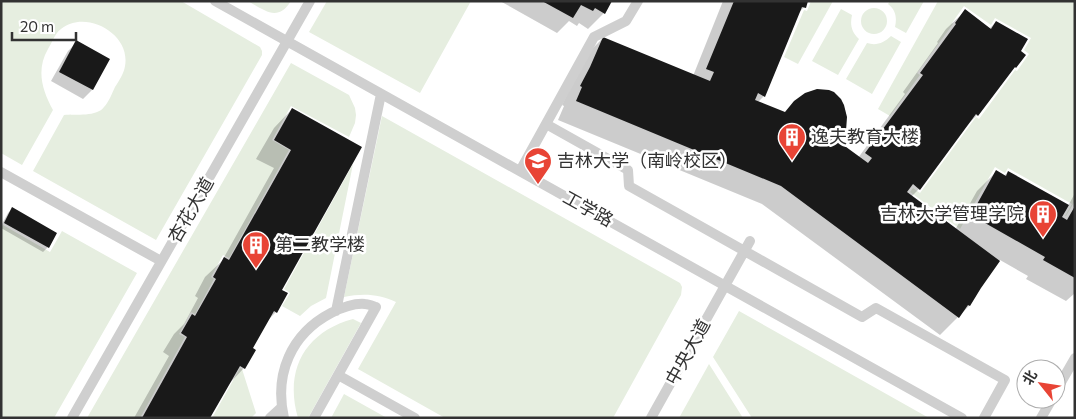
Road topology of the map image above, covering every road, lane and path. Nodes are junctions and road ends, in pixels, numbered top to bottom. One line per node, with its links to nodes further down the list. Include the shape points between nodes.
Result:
1 (215, 1): 4 (lane, 工学路)
2 (310, 1): 4 (lane, 杏花大道)
3 (638, 1): 6 (lane, via 626,21 594,37)
4 (287, 41): 5 (lane, 工学路); 11 (lane, 杏花大道)
5 (381, 94): 7 (lane, 工学路); 13 (lane)
6 (546, 124): 7 (lane); 10 (lane, via 628,170 629,186)
7 (520, 171): 12 (lane, 工学路)
8 (1, 172): 11 (lane)
9 (750, 241): 10 (lane, 中央大道)
10 (744, 251): 12 (lane, 中央大道); 25 (lane, via 862,317 876,308 1005,380)
11 (161, 261): 18 (lane, 杏花大道)
12 (725, 286): 23 (lane, 中央大道); 24 (lane, 工学路)
13 (336, 311): 16 (lane, via 365,304 376,307); 17 (lane, via 311,326 292,349 282,377)
14 (1075, 358): 15 (lane)
15 (1066, 374)
16 (338, 375): 21 (lane); 22 (lane)
17 (282, 407): 19 (lane); 20 (lane)
18 (72, 418)
19 (270, 418)
20 (284, 418)
21 (314, 418)
22 (415, 418)
23 (651, 418)
24 (962, 418)
25 (984, 418)

